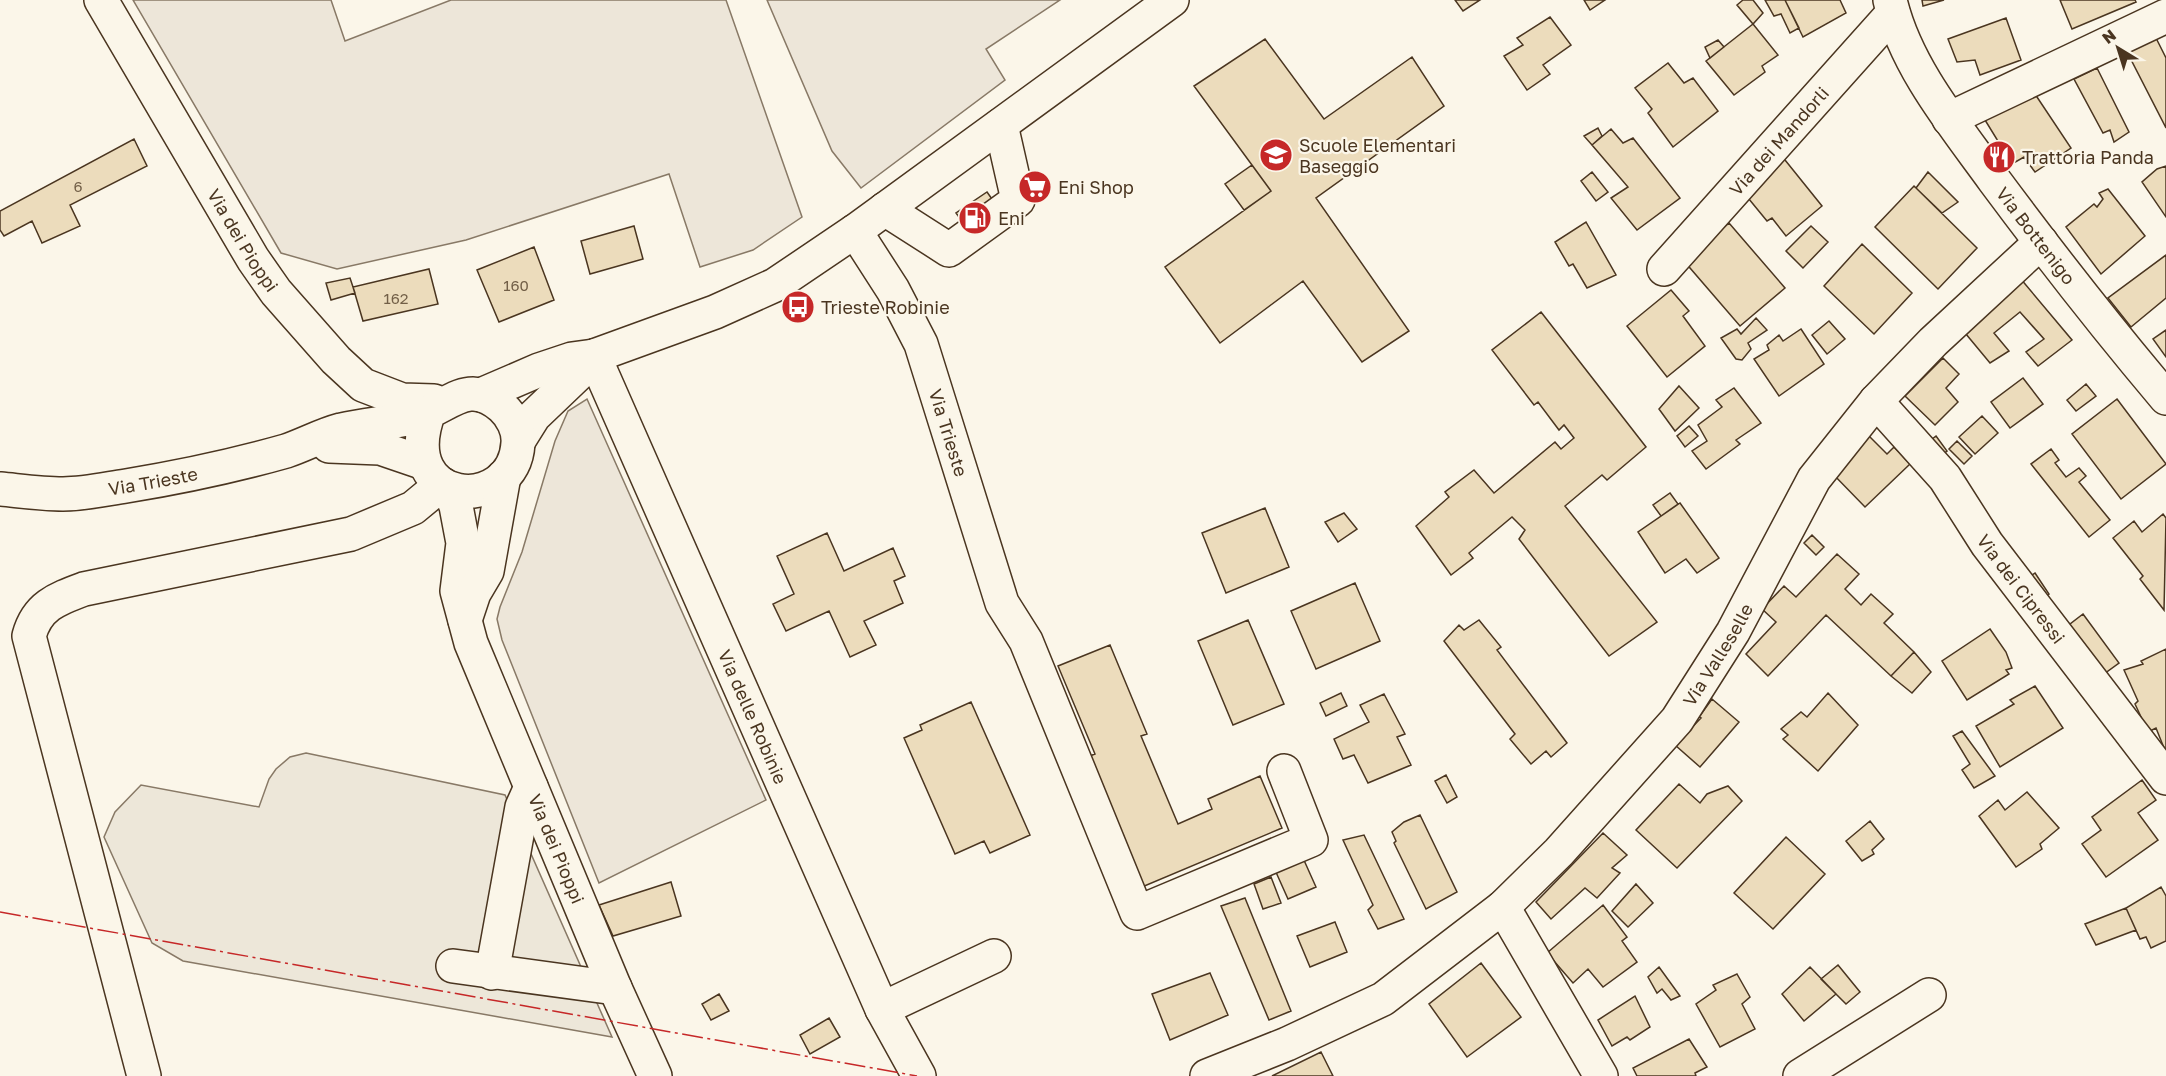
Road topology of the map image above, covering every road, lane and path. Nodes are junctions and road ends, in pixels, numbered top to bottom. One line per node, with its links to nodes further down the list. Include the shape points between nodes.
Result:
1 (101, 0): 14 (street, Via dei Pioppi, via 253,259 296,314 349,372 369,388 402,400)
2 (1172, 0): 6 (street, Via Trieste)
3 (1891, 7): 5 (street, Via Bottenigo, via 1924,80); 10 (street, Via dei Mandorli)
4 (2166, 16): 5 (street)
5 (1949, 119): 9 (street, Via Bottenigo)
6 (1001, 125): 7 (street, Via Trieste); 7 (street, via 1018,200 949,250)
7 (885, 209): 8 (street, Via Trieste)
8 (855, 231): 11 (street, Via Trieste, via 775,285 715,312); 21 (street, Via Trieste, via 893,290 921,344 1002,603 1026,641 1137,913 1311,840)
9 (2041, 242): 12 (street, Via Bottenigo); 13 (street, Via Valleselle)
10 (1664, 269)
11 (594, 356): 14 (street, Via Trieste, via 572,358); 16 (street, Via Trieste, via 534,416); 30 (street, Via delle Robinie)
12 (2166, 398)
13 (1876, 401): 22 (street, Via dei Cipressi, via 1945,478 1987,544); 24 (street, Via Valleselle, via 1814,479 1733,632 1677,720 1559,852)
14 (454, 402): 15 (street, Via Trieste); 16 (street, via 496,401 516,425); 18 (street, via 421,439)
15 (338, 439): 18 (street, Via Trieste, via 380,448); 19 (street, Via Trieste, via 211,472 107,489 65,494)
16 (519, 440): 17 (street, Via Trieste, via 517,456)
17 (504, 476): 18 (street, Via Trieste, via 486,489 471,492); 20 (street, via 487,571 474,593)
18 (435, 477): 20 (street, Via dei Pioppi, via 456,506 463,543 457,591); 31 (street, via 395,497 372,525 330,540 84,589 47,604 35,619 29,636)
19 (0, 489)
20 (465, 621): 23 (street, Via dei Pioppi)
21 (1284, 771)
22 (2166, 778)
23 (531, 787): 27 (street, via 522,807); 28 (street, Via dei Pioppi)
24 (1503, 907): 34 (street, Via Valleselle, via 1383,999); 35 (street)
25 (994, 956): 30 (street)
26 (453, 966): 27 (street)
27 (492, 973): 28 (street)
28 (615, 988): 32 (street, Via dei Pioppi)
29 (1929, 995): 36 (street)
30 (882, 1009): 33 (street, Via delle Robinie)
31 (144, 1076)
32 (656, 1076)
33 (919, 1076)
34 (1207, 1076)
35 (1601, 1076)
36 (1800, 1076)

